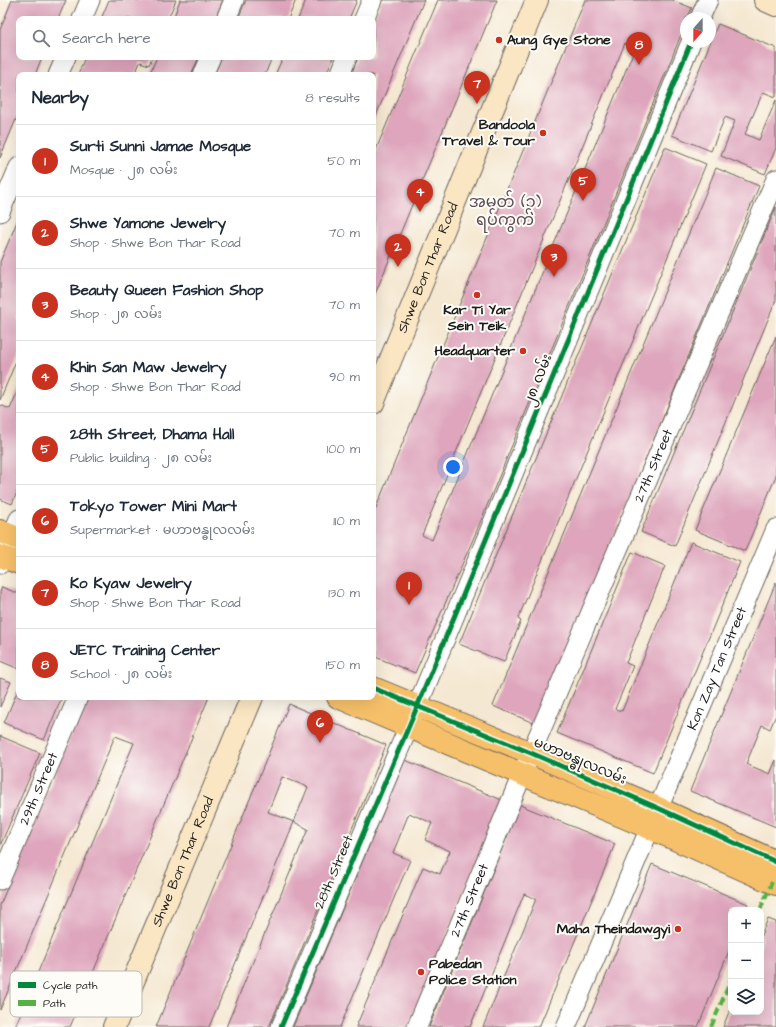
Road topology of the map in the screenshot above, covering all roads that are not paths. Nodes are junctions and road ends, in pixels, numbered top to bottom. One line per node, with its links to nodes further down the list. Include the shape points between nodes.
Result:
1 (90, 0): 9 (street)
2 (234, 0): 10 (street)
3 (372, 0): 11 (street)
4 (538, 0): 22 (main road, Shwe Bon Thar Road)
5 (708, 0): 8 (street)
6 (765, 0): 7 (main road)
7 (776, 5)
8 (703, 12)
9 (83, 16)
10 (227, 16)
11 (365, 16)
12 (688, 48): 30 (street, ၂၈ လမ်း)
13 (65, 60): 16 (street)
14 (210, 60): 17 (street)
15 (347, 60): 18 (street)
16 (59, 72)
17 (204, 72)
18 (341, 72)
19 (16, 174): 21 (street)
20 (776, 179): 32 (street, 27th Street)
21 (0, 212)
22 (376, 395)
23 (776, 529): 34 (street, Kon Zay Tan Street)
24 (12, 531): 25 (street)
25 (6, 560)
26 (376, 689): 30 (main road, မဟာဗန္ဓုလလမ်း)
27 (77, 700): 37 (street, 29th Street)
28 (251, 700): 38 (main road, Shwe Bon Thar Road)
29 (345, 700): 31 (main road, မဟာဗန္ဓုလလမ်း)
30 (416, 706): 31 (street, ၂၈ လမ်း); 32 (main road, မဟာဗန္ဓုလလမ်း)
31 (408, 726): 33 (main road, မဟာဗန္ဓုလလမ်း); 41 (street, 28th Street)
32 (531, 753): 33 (street, 27th Street); 34 (main road, မဟာဗန္ဓုလလမ်း)
33 (523, 774): 35 (main road, မဟာဗန္ဓုလလမ်း); 42 (street, 27th Street)
34 (658, 808): 35 (street, Kon Zay Tan Street); 36 (main road, မဟာဗန္ဓုလလမ်း)
35 (650, 828): 36 (main road, မဟာဗန္ဓုလလမ်း); 43 (street)
36 (775, 875)
37 (0, 880)
38 (137, 971)
39 (118, 1017): 40 (main road, Shwe Bon Thar Road)
40 (114, 1027)
41 (281, 1027)
42 (417, 1027)
43 (566, 1027)

